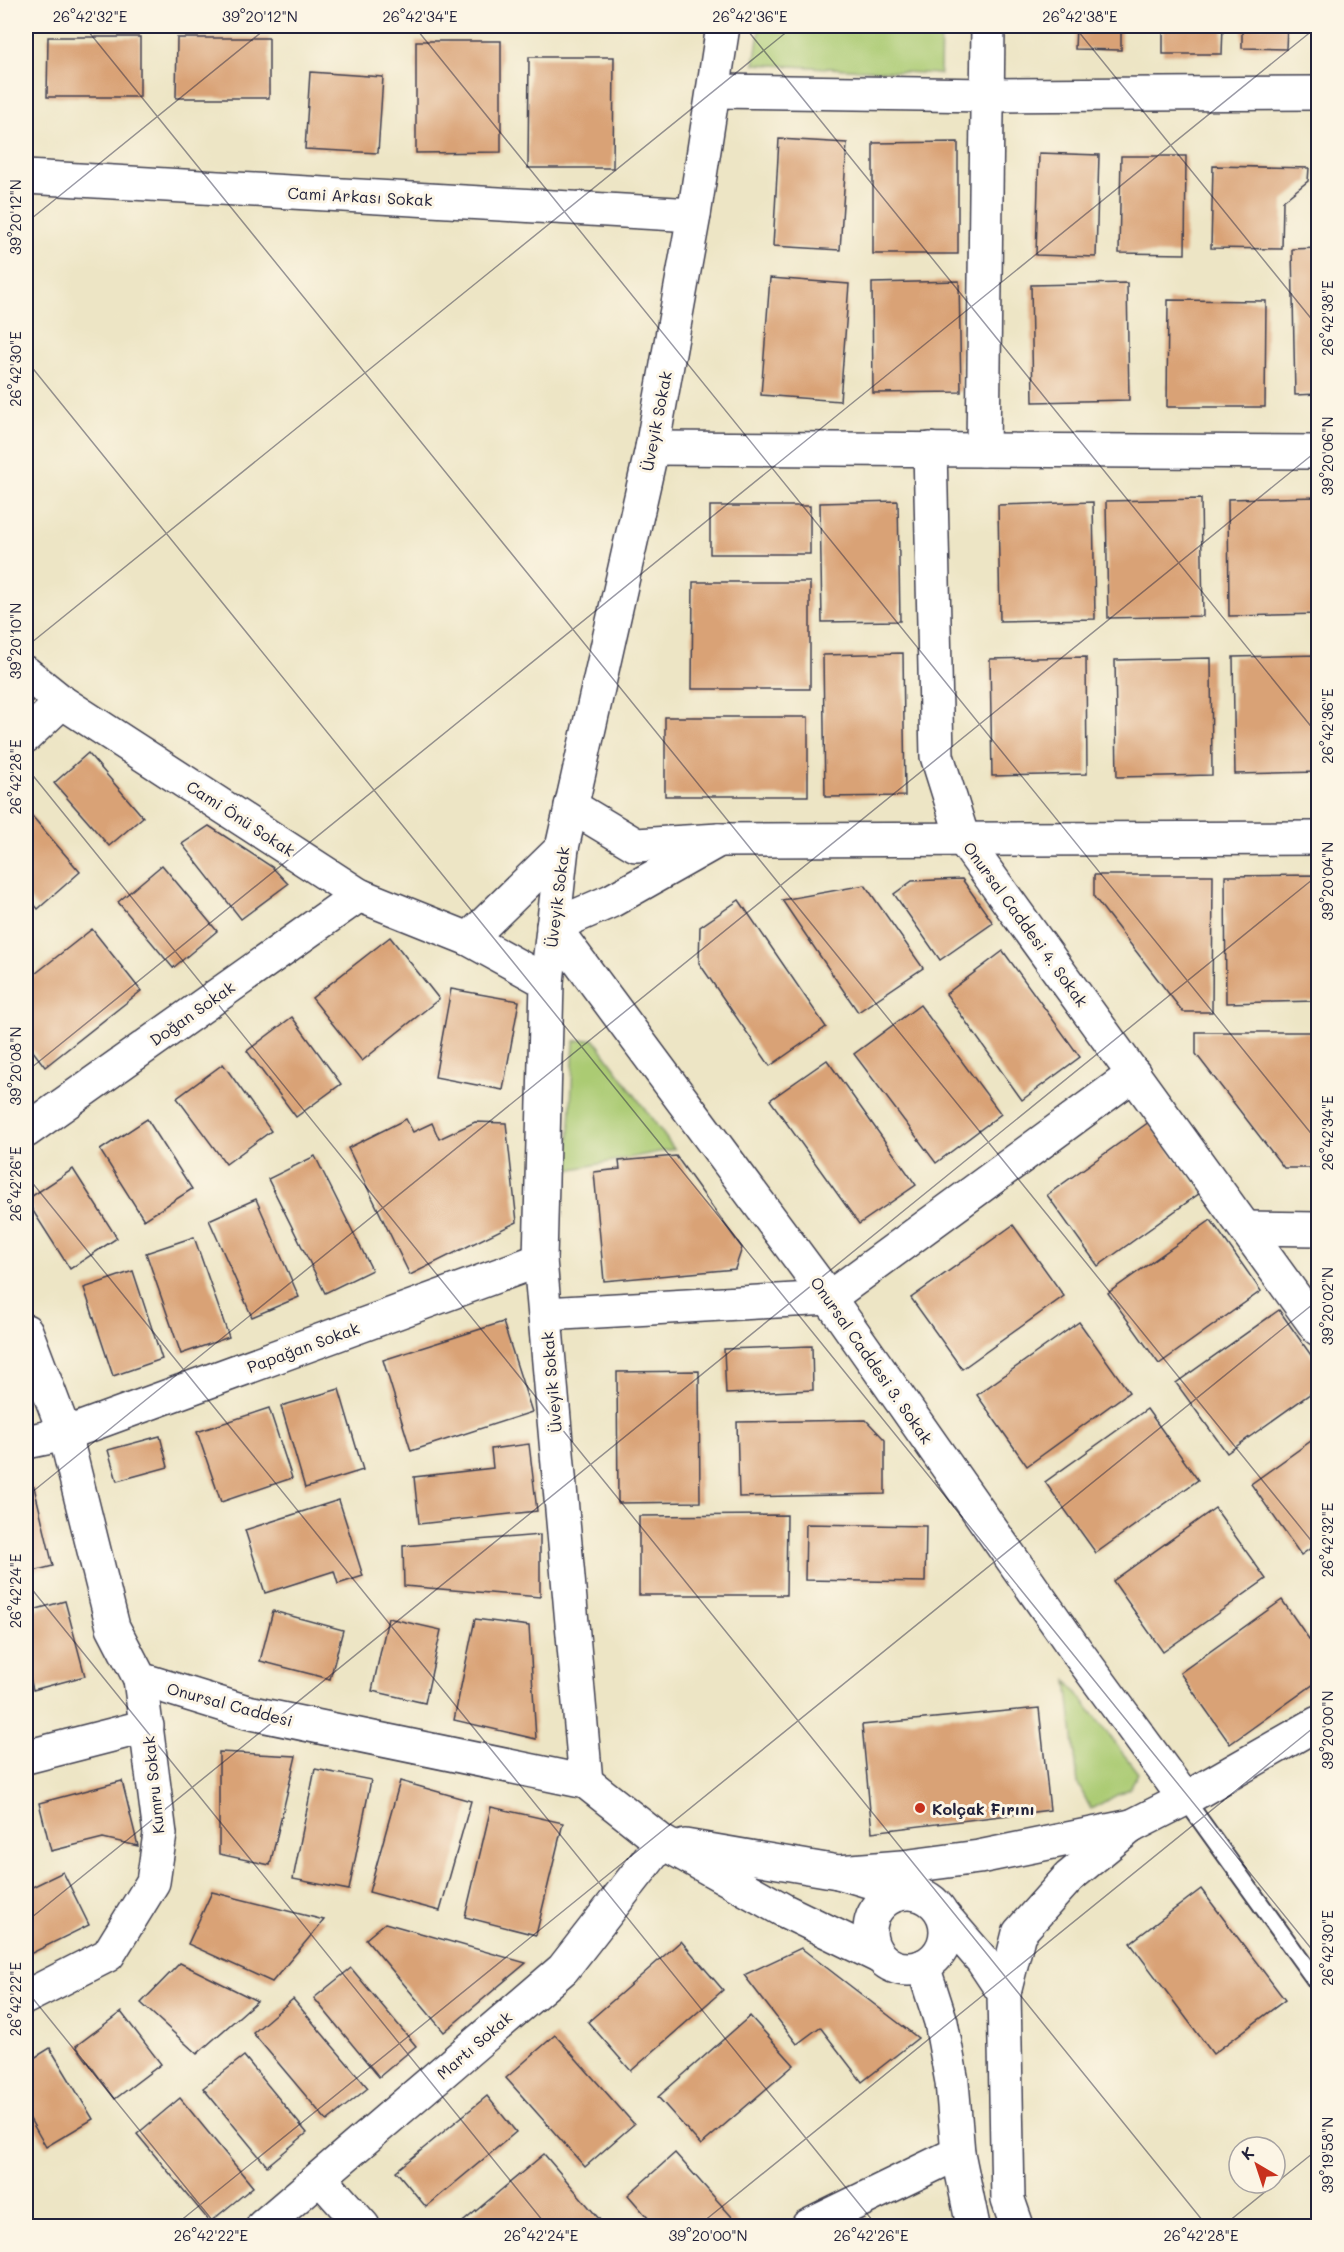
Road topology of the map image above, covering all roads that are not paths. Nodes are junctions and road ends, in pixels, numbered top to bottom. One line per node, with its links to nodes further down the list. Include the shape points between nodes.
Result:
1 (723, 26): 3 (street, Üveyik Sokak)
2 (988, 26): 5 (street)
3 (715, 91): 5 (street); 7 (street, Üveyik Sokak)
4 (1318, 93): 5 (street)
5 (988, 95): 10 (street)
6 (26, 177): 7 (street, Cami Arkası Sokak)
7 (694, 215): 8 (street, Üveyik Sokak)
8 (652, 448): 9 (street); 15 (street, Üveyik Sokak)
9 (930, 450): 10 (street); 17 (street, Onursal Caddesi 4. Sokak, via 937,756)
10 (983, 450): 11 (street)
11 (1318, 452)
12 (26, 673): 13 (street, Cami Önü Sokak)
13 (62, 702): 14 (street); 20 (street, Cami Önü Sokak)
14 (26, 735)
15 (571, 807): 18 (street, via 636,845); 19 (street, Üveyik Sokak)
16 (1318, 838): 17 (street)
17 (963, 839): 18 (street); 24 (street, Onursal Caddesi 4. Sokak)
18 (719, 840): 21 (street, via 611,901)
19 (562, 848): 21 (street, Üveyik Sokak); 22 (street)
20 (359, 895): 22 (street, Cami Önü Sokak); 25 (street, Doğan Sokak)
21 (553, 926): 23 (street, Üveyik Sokak); 29 (street, Onursal Caddesi 3. Sokak)
22 (470, 939): 23 (street, Cami Önü Sokak)
23 (547, 982): 28 (street, Üveyik Sokak)
24 (1134, 1074): 26 (street, Onursal Caddesi 4. Sokak); 29 (street)
25 (26, 1131)
26 (1246, 1228): 27 (street); 31 (street, Onursal Caddesi 4. Sokak)
27 (1318, 1229)
28 (540, 1260): 30 (street, Üveyik Sokak); 33 (street, Papağan Sokak)
29 (829, 1298): 30 (street); 40 (street, Onursal Caddesi 3. Sokak)
30 (545, 1314): 39 (street, Üveyik Sokak)
31 (1318, 1329)
32 (26, 1331): 33 (street)
33 (65, 1434): 34 (street, Papağan Sokak); 35 (street, via 113,1627)
34 (26, 1442)
35 (140, 1679): 37 (street, Kumru Sokak); 39 (street, Onursal Caddesi, via 247,1712)
36 (1318, 1723): 40 (street)
37 (147, 1726): 38 (street); 50 (street, Kumru Sokak, via 160,1834 153,1882 108,1955)
38 (26, 1757)
39 (586, 1782): 42 (street, Onursal Caddesi)
40 (1185, 1799): 41 (street); 48 (lane)
41 (1132, 1826): 43 (street, via 979,1857); 49 (street, via 1069,1877 1019,1933)
42 (662, 1842): 43 (street); 46 (street, Onursal Caddesi, via 783,1910); 52 (street, Martı Sokak, via 563,1969)
43 (838, 1872): 44 (street)
44 (905, 1892): 45 (street, via 928,1898); 46 (street, via 885,1899 873,1916 870,1936)
45 (944, 1916): 47 (street, via 946,1940 933,1960); 49 (street)
46 (878, 1956): 47 (street, via 899,1968)
47 (923, 1966): 51 (street, via 941,2022 952,2082)
48 (1318, 1984)
49 (1004, 1993): 57 (street, via 1008,2200)
50 (26, 1997)
51 (958, 2153): 55 (street); 56 (street)
52 (320, 2178): 53 (street, Martı Sokak); 54 (street)
53 (263, 2226)
54 (363, 2226)
55 (808, 2226)
56 (973, 2226)
57 (1017, 2226)

